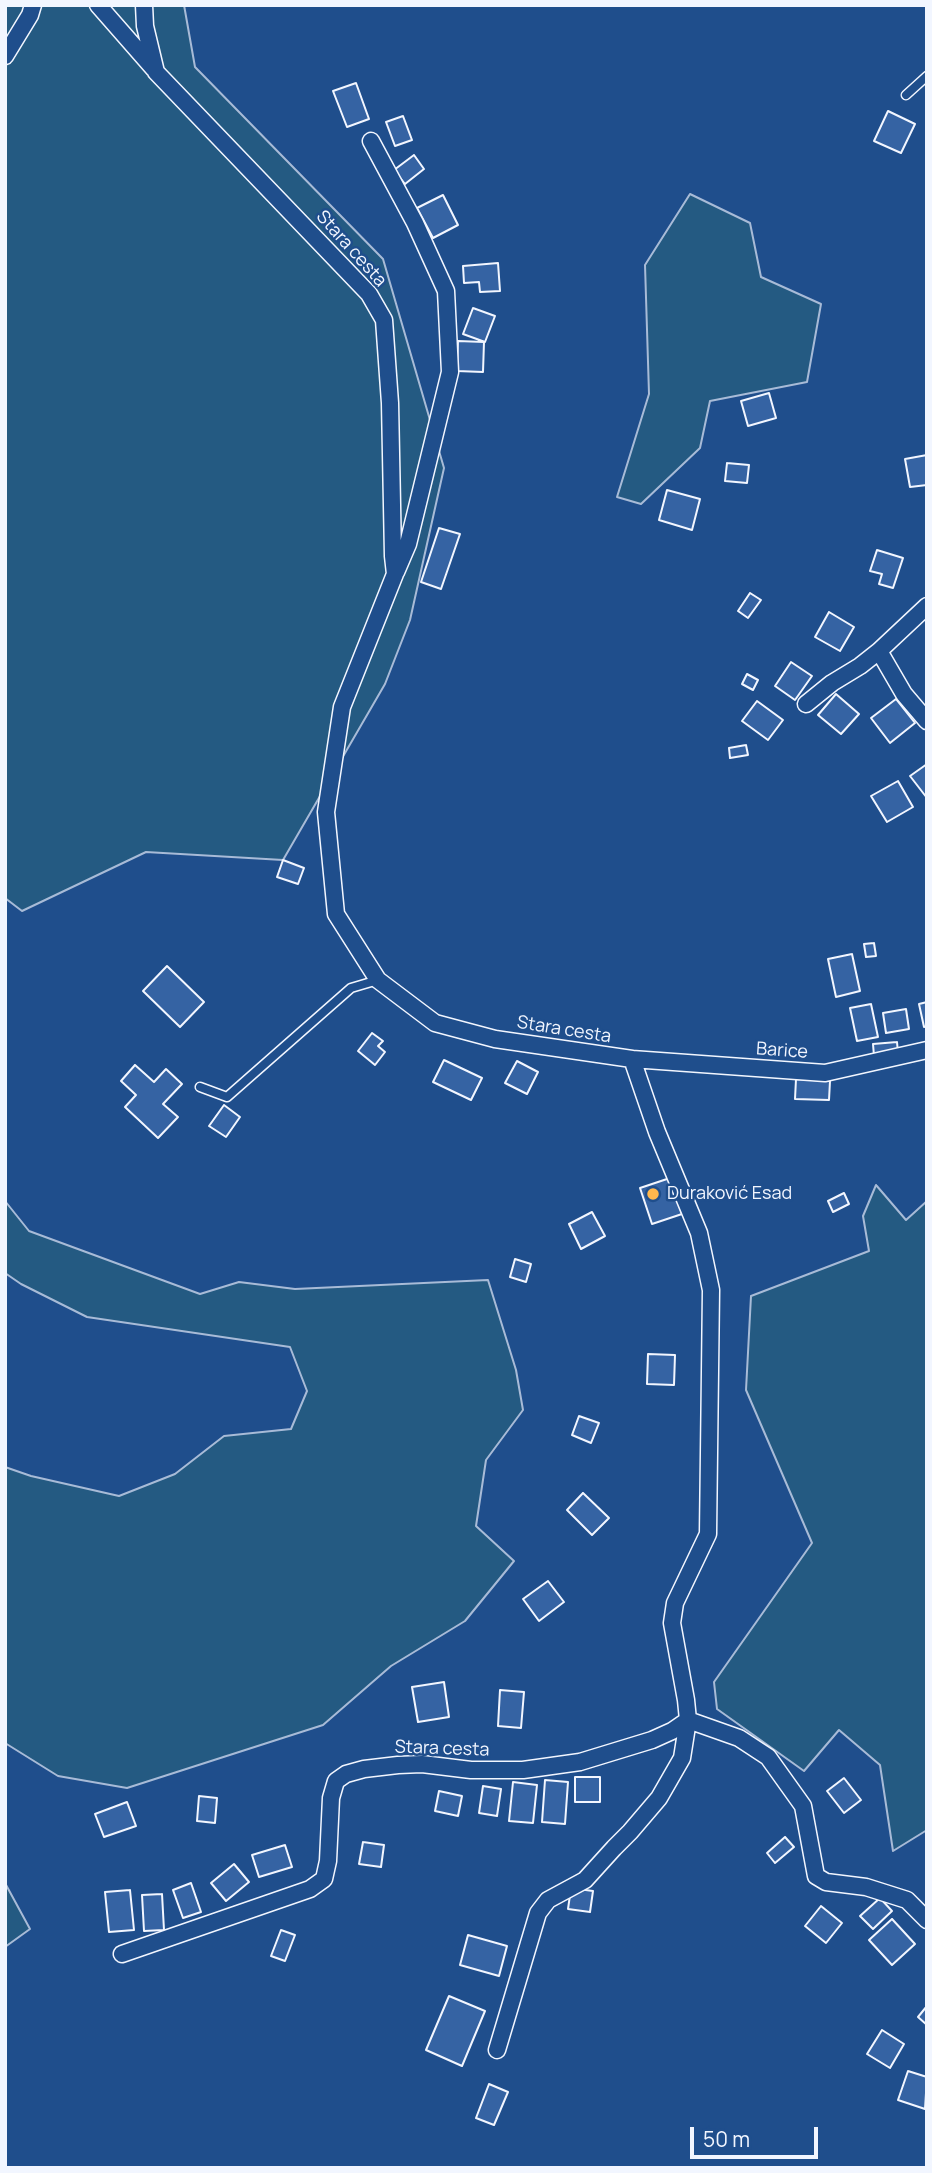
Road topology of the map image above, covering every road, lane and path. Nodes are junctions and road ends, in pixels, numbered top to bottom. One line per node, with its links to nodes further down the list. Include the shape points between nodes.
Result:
1 (33, 5): 4 (street)
2 (98, 5): 5 (street, Stara cesta)
3 (144, 5): 5 (street)
4 (5, 55)
5 (156, 72): 9 (street, Stara cesta, via 369,294 384,320)
6 (927, 76): 7 (lane)
7 (906, 95)
8 (372, 141): 9 (street, Stara cesta, via 446,291 450,372 408,544)
9 (395, 574): 14 (street, Stara cesta, via 342,707 326,812 336,914)
10 (927, 606): 11 (street)
11 (879, 651): 12 (street); 13 (street, via 904,694)
12 (806, 704)
13 (927, 721)
14 (378, 980): 16 (street, Stara cesta, via 435,1023 495,1039); 17 (lane, via 351,988 227,1097)
15 (927, 1050): 16 (street, Barice, via 825,1073)
16 (632, 1059): 18 (street, Stara cesta, via 699,1233 711,1290 708,1534 675,1604 671,1623)
17 (200, 1087)
18 (688, 1720): 19 (street, via 739,1738 768,1757 803,1807 816,1876 907,1900); 20 (street, Stara cesta, via 652,1740 580,1762 523,1770 398,1765 346,1774 336,1782 331,1798 324,1879 310,1889); 21 (street, Stara cesta, via 682,1758 652,1807 585,1880 548,1899 538,1913)
19 (927, 1920)
20 (122, 1954)
21 (497, 2050)

